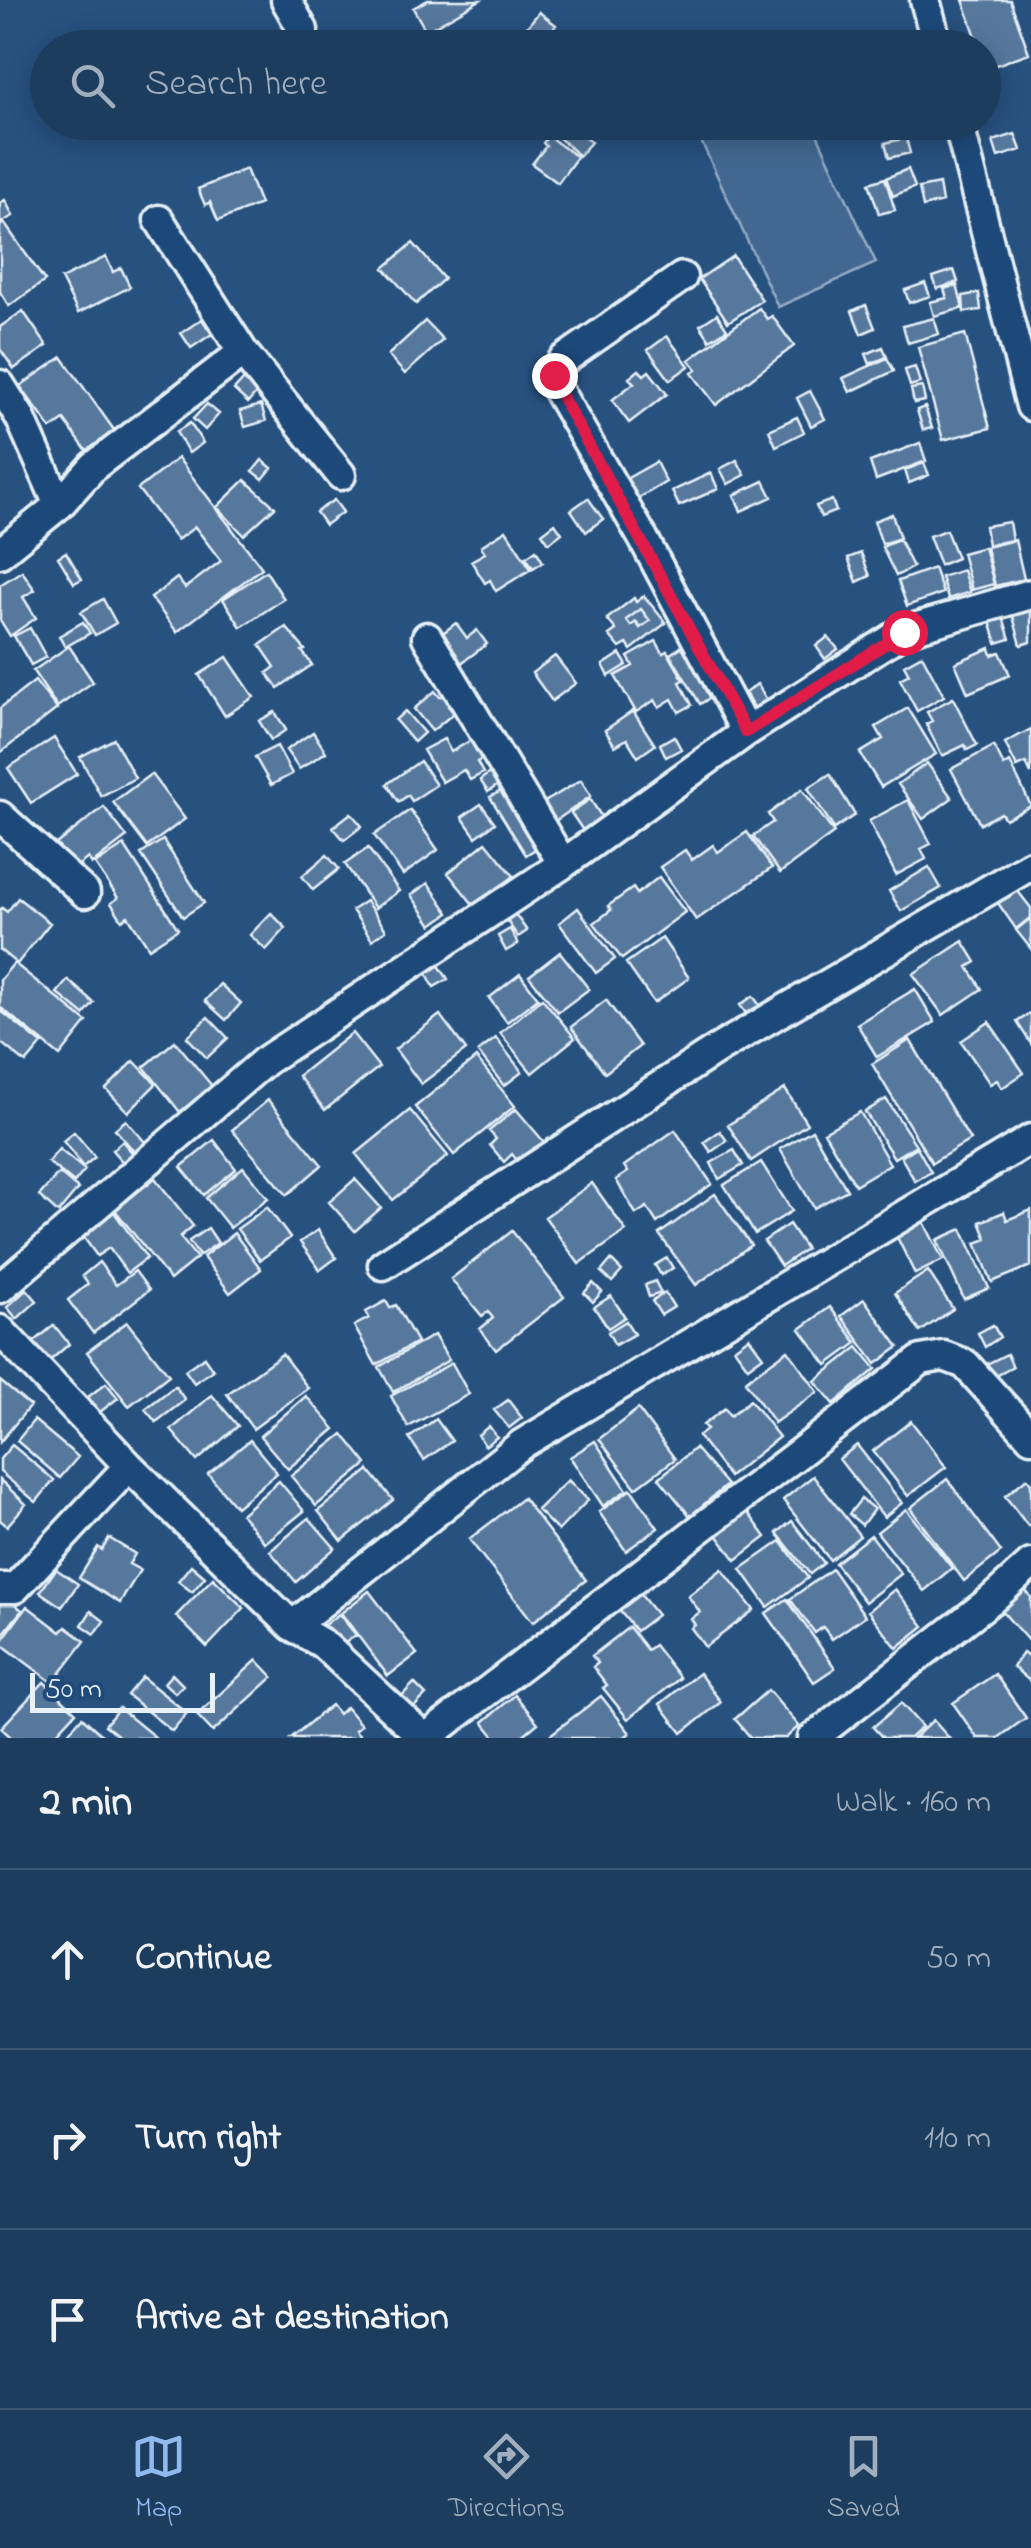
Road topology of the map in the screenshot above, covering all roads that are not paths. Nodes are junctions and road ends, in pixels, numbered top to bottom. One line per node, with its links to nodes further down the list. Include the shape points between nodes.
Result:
1 (286, 0): 3 (street)
2 (925, 0): 4 (street)
3 (303, 30)
4 (933, 30)
5 (964, 140): 8 (street)
6 (159, 220): 9 (street)
7 (682, 277): 17 (street, via 563,360 554,375)
8 (1021, 321): 11 (street)
9 (243, 352): 12 (street); 13 (street, via 94,466)
10 (0, 385): 13 (street)
11 (1031, 406)
12 (340, 476)
13 (60, 504): 14 (street)
14 (0, 553)
15 (1031, 594): 17 (street, via 904,632)
16 (428, 637): 19 (street)
17 (746, 732): 19 (street)
18 (0, 816): 21 (street)
19 (563, 864): 24 (street, via 265,1060)
20 (1031, 866): 23 (street, via 719,1048)
21 (85, 894)
22 (1031, 1138): 30 (street, via 522,1444)
23 (383, 1265)
24 (0, 1288)
25 (0, 1330): 27 (street)
26 (1031, 1437): 31 (street, via 965,1364 944,1356 921,1360)
27 (129, 1466): 29 (street, via 14,1588); 30 (street)
28 (1031, 1564): 32 (street)
29 (0, 1588)
30 (292, 1626): 31 (street, via 323,1644)
31 (425, 1738)
32 (812, 1738)

